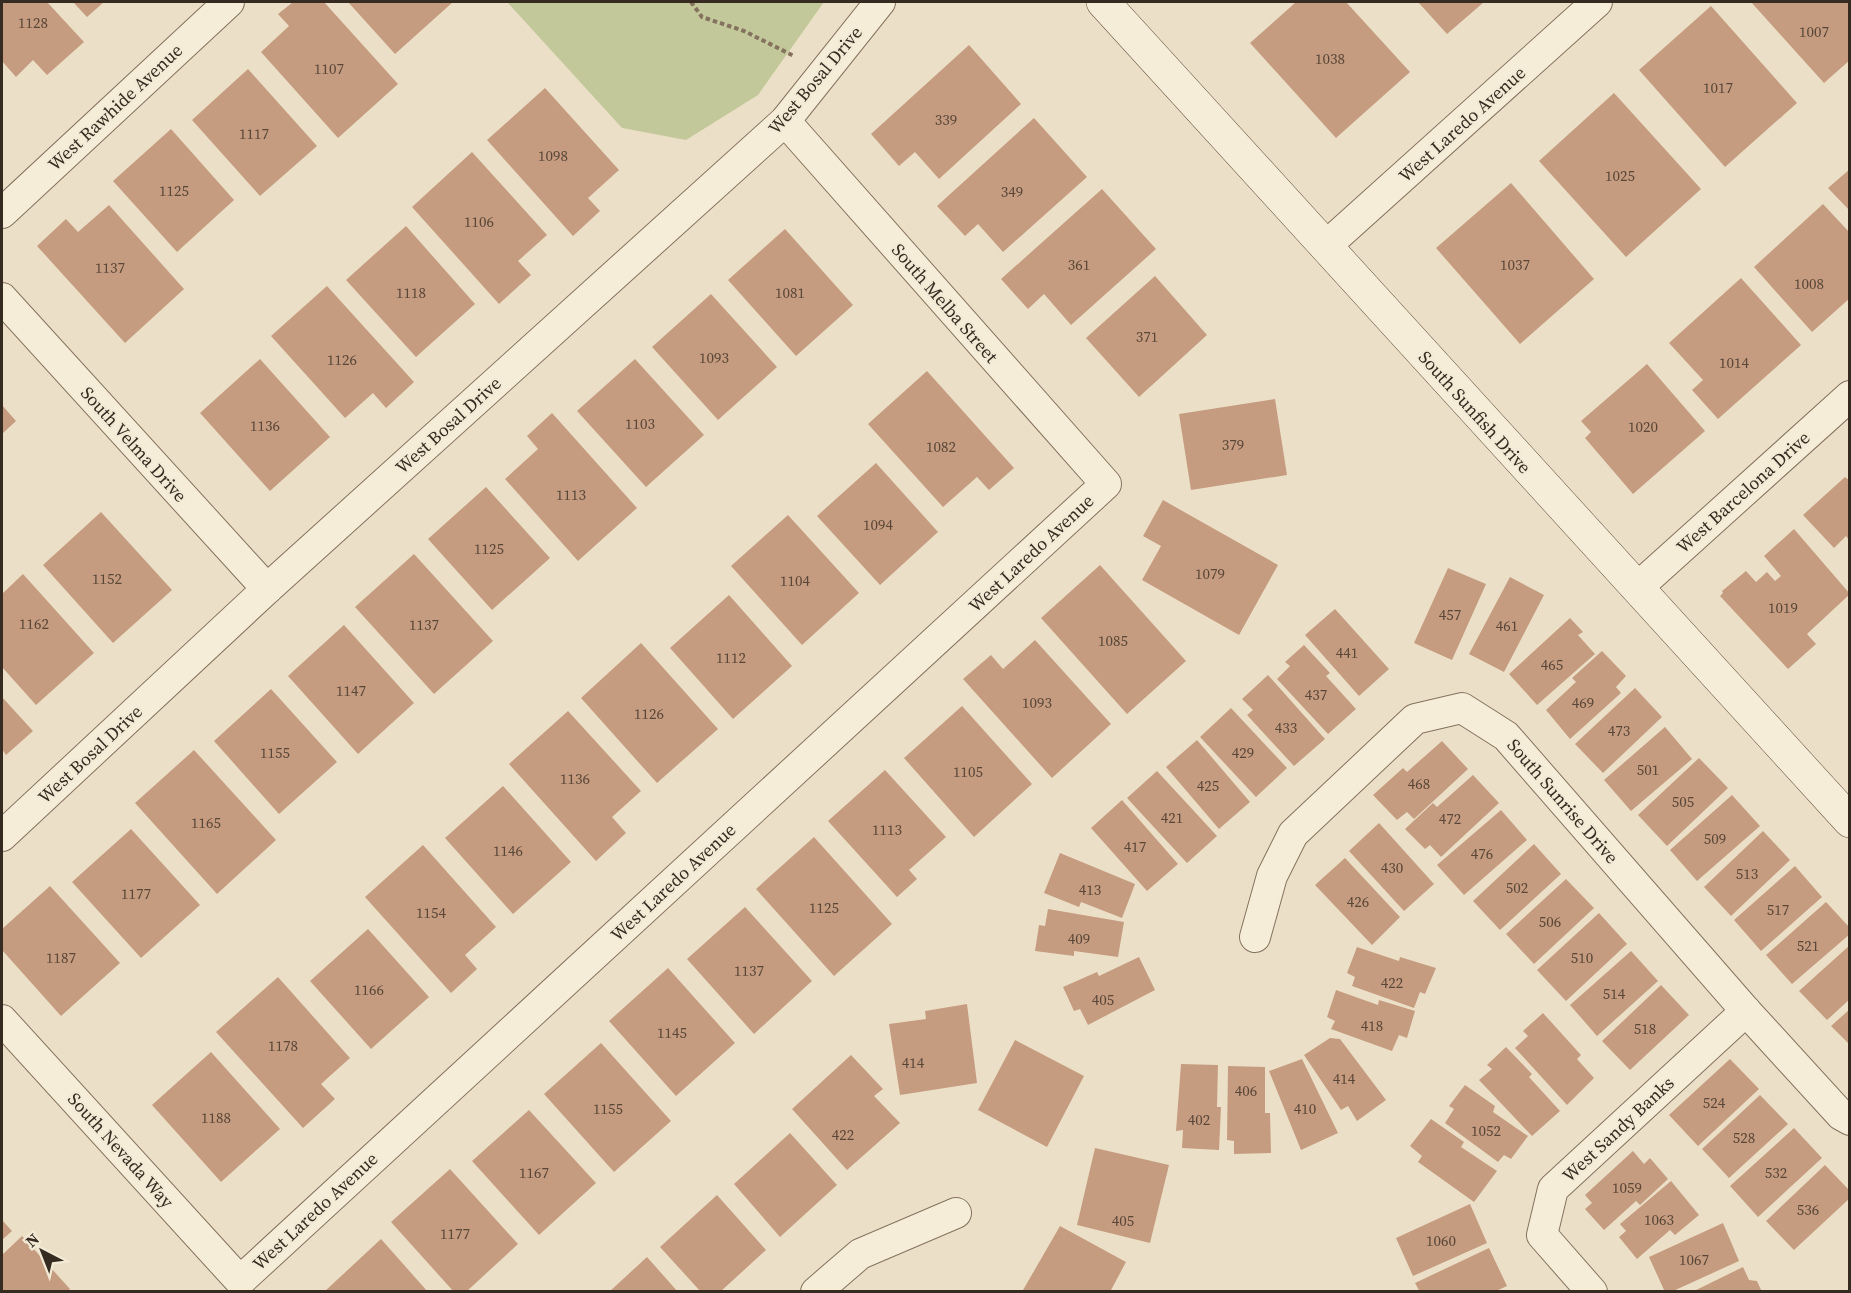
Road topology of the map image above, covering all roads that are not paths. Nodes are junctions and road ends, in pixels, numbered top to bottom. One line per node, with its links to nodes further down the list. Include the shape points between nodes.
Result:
1 (229, 2): 6 (street, West Rawhide Avenue)
2 (880, 2): 5 (street, West Bosal Drive)
3 (1103, 2): 7 (street, South Sunfish Drive)
4 (1597, 2): 7 (street, West Laredo Avenue)
5 (785, 121): 10 (street, South Melba Street); 12 (street, West Bosal Drive)
6 (2, 213)
7 (1326, 246): 11 (street, South Sunfish Drive)
8 (2, 298): 12 (street, South Velma Drive)
9 (1850, 396): 11 (street, West Barcelona Drive)
10 (1106, 484): 20 (street, West Laredo Avenue)
11 (1637, 588): 13 (street, South Sunfish Drive)
12 (267, 589): 14 (street, West Bosal Drive)
13 (1850, 820)
14 (2, 836)
15 (1255, 937): 16 (street, South Sunrise Drive, via 1272,876 1293,834 1415,719 1462,708 1506,736)
16 (1746, 1011): 18 (street, South Sunrise Drive); 22 (street, West Sandy Banks, via 1553,1189 1542,1235)
17 (2, 1020): 20 (street, South Nevada Way)
18 (1850, 1120)
19 (956, 1213): 21 (street, via 860,1254)
20 (240, 1281)
21 (816, 1292)
22 (1592, 1292)

